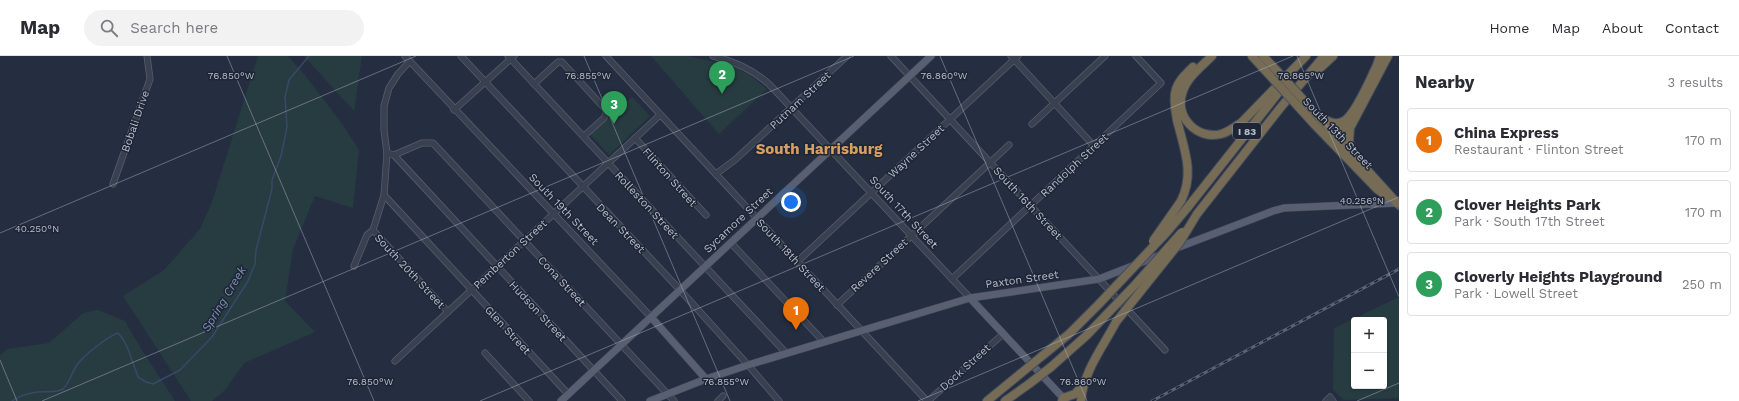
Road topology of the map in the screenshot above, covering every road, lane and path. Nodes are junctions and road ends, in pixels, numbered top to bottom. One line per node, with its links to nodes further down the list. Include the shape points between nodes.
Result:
1 (148, 56): 50 (street, Bobali Drive, via 150,78)
2 (405, 56): 22 (street, South 19th Street)
3 (461, 56): 26 (street, Dean Street)
4 (606, 56): 33 (street, South 18th Street)
5 (713, 56): 24 (street, South 17th Street)
6 (740, 56): 24 (street)
7 (847, 56): 30 (street, Putnam Street)
8 (891, 56): 25 (street, South 16th Street)
9 (931, 56): 25 (main road, Sycamore Street)
10 (1105, 56): 28 (street)
11 (1136, 56): 42 (street, Randolph Street, via 1161,83)
12 (1206, 56): 72 (highway, bridge, via 1185,75 1176,91 1175,112 1189,168 1186,190 1139,260)
13 (1212, 56): 15 (highway, via 1189,80 1181,94 1184,115 1191,127 1209,135 1231,130 1242,122)
14 (1252, 56): 23 (highway, South 13th Street)
15 (1306, 56): 72 (highway, I 83, bridge, via 1188,207)
16 (1324, 56): 29 (highway, I 83)
17 (1333, 56): 29 (highway)
18 (1380, 56): 35 (highway, via 1350,117 1335,123)
19 (1388, 56): 32 (highway)
20 (511, 57): 26 (street); 27 (street, Rolleston Street)
21 (1014, 57): 28 (street); 34 (street, Wayne Street)
22 (410, 61): 31 (street, South 19th Street); 44 (street, via 389,88 384,106)
23 (1263, 61): 35 (highway, South 13th Street, bridge)
24 (737, 63): 30 (street, South 17th Street, via 757,73)
25 (910, 76): 34 (street, South 16th Street); 43 (main road, Sycamore Street)
26 (485, 82): 31 (street); 51 (street, Dean Street)
27 (534, 84): 38 (street, Rolleston Street); 38 (street, via 558,62 562,62 606,110 604,118)
28 (1055, 102): 36 (street); 42 (street)
29 (1281, 107): 57 (highway, I 83)
30 (792, 108): 43 (street, South 17th Street); 49 (street, Putnam Street)
31 (454, 110): 56 (street, South 19th Street)
32 (1358, 114): 37 (highway); 46 (highway, via 1349,135 1349,146)
33 (660, 115): 40 (street, Pemberton Street); 49 (street, South 18th Street)
34 (950, 120): 48 (street, South 16th Street); 52 (street, Wayne Street)
35 (1316, 120): 37 (highway, South 13th Street); 39 (highway, South 13th Street)
36 (1032, 124)
37 (1334, 133): 39 (highway); 46 (highway, South 13th Street)
38 (584, 136): 47 (street, Rolleston Street)
39 (1325, 136): 54 (highway, South 13th Street, via 1377,189)
40 (635, 138): 47 (street, Pemberton Street); 58 (street, Flinton Street)
41 (1009, 145): 48 (street, Revere Street)
42 (1094, 146): 55 (street, Randolph Street)
43 (831, 149): 52 (street, South 17th Street); 59 (main road, Sycamore Street)
44 (387, 153): 45 (street); 53 (street)
45 (394, 155): 62 (street, Cona Street, via 422,143 433,143); 66 (street, Hudson Street)
46 (1354, 156): 54 (highway, South 13th Street)
47 (608, 163): 51 (street, Pemberton Street); 67 (street, Rolleston Street)
48 (990, 163): 55 (street, South 16th Street); 61 (street, Revere Street)
49 (716, 174): 59 (street, South 18th Street)
50 (113, 184)
51 (582, 187): 56 (street, Pemberton Street); 71 (street, Dean Street)
52 (871, 193): 61 (street, South 17th Street); 64 (street, Wayne Street)
53 (384, 195): 60 (street); 70 (street, Glen Street)
54 (1398, 204): 68 (main road, Paxton Street, via 1272,210)
55 (1030, 206): 68 (street, South 16th Street); 69 (street, Randolph Street)
56 (554, 214): 62 (street, Pemberton Street); 76 (street, South 19th Street)
57 (1197, 214): 88 (highway, bridge, via 1180,242 1116,322); 102 (highway, I 83, bridge, via 1087,335 1051,367)
58 (706, 215)
59 (757, 218): 63 (main road, Sycamore Street); 64 (street, South 18th Street)
60 (372, 230): 65 (street); 75 (street, South 20th Street)
61 (911, 236): 69 (street, South 17th Street); 74 (street, Revere Street)
62 (524, 241): 66 (street, Pemberton Street); 80 (street, Cona Street)
63 (731, 243): 67 (main road, Sycamore Street); 79 (street)
64 (797, 262): 74 (street, South 18th Street)
65 (354, 266)
66 (497, 266): 70 (street, Pemberton Street); 86 (street, Hudson Street)
67 (705, 266): 71 (main road, Sycamore Street); 83 (street, Rolleston Street)
68 (1099, 278): 73 (main road, Paxton Street); 81 (street, South 16th Street)
69 (952, 279): 73 (street, South 17th Street)
70 (471, 290): 75 (street, Pemberton Street); 89 (street, Glen Street)
71 (680, 290): 76 (main road, Sycamore Street); 85 (street, Dean Street)
72 (1112, 291): 101 (highway, I 83, bridge, via 1069,334)
73 (970, 298): 77 (main road, Paxton Street); 78 (main road, South 17th Street)
74 (837, 304): 77 (street, South 18th Street)
75 (448, 312): 84 (street, Pemberton Street)
76 (651, 317): 80 (main road, Sycamore Street); 87 (main road, South 19th Street)
77 (862, 331): 79 (main road, Paxton Street); 100 (street, South 18th Street)
78 (1002, 334): 92 (main road, South 17th Street); 100 (street, Dock Street)
79 (824, 342): 83 (main road, Paxton Street)
80 (621, 345): 86 (main road, Sycamore Street); 90 (street, Cona Street)
81 (1165, 350)
82 (484, 353): 93 (street)
83 (786, 353): 85 (main road, Paxton Street)
84 (395, 361)
85 (748, 365): 87 (main road, Paxton Street); 99 (street, Dean Street)
86 (594, 371): 89 (main road, Sycamore Street); 95 (street, Hudson Street)
87 (706, 379): 90 (main road, Paxton Street)
88 (1086, 380): 92 (highway, via 1075,394); 103 (highway)
89 (568, 394): 94 (main road, Sycamore Street)
90 (667, 394): 96 (main road, Paxton Street); 97 (street, Cona Street)
91 (723, 396): 98 (street)
92 (1064, 400)
93 (529, 401)
94 (561, 401)
95 (622, 401)
96 (650, 401)
97 (674, 401)
98 (718, 401)
99 (779, 401)
100 (928, 401)
101 (987, 401)
102 (1005, 401)
103 (1081, 401)

